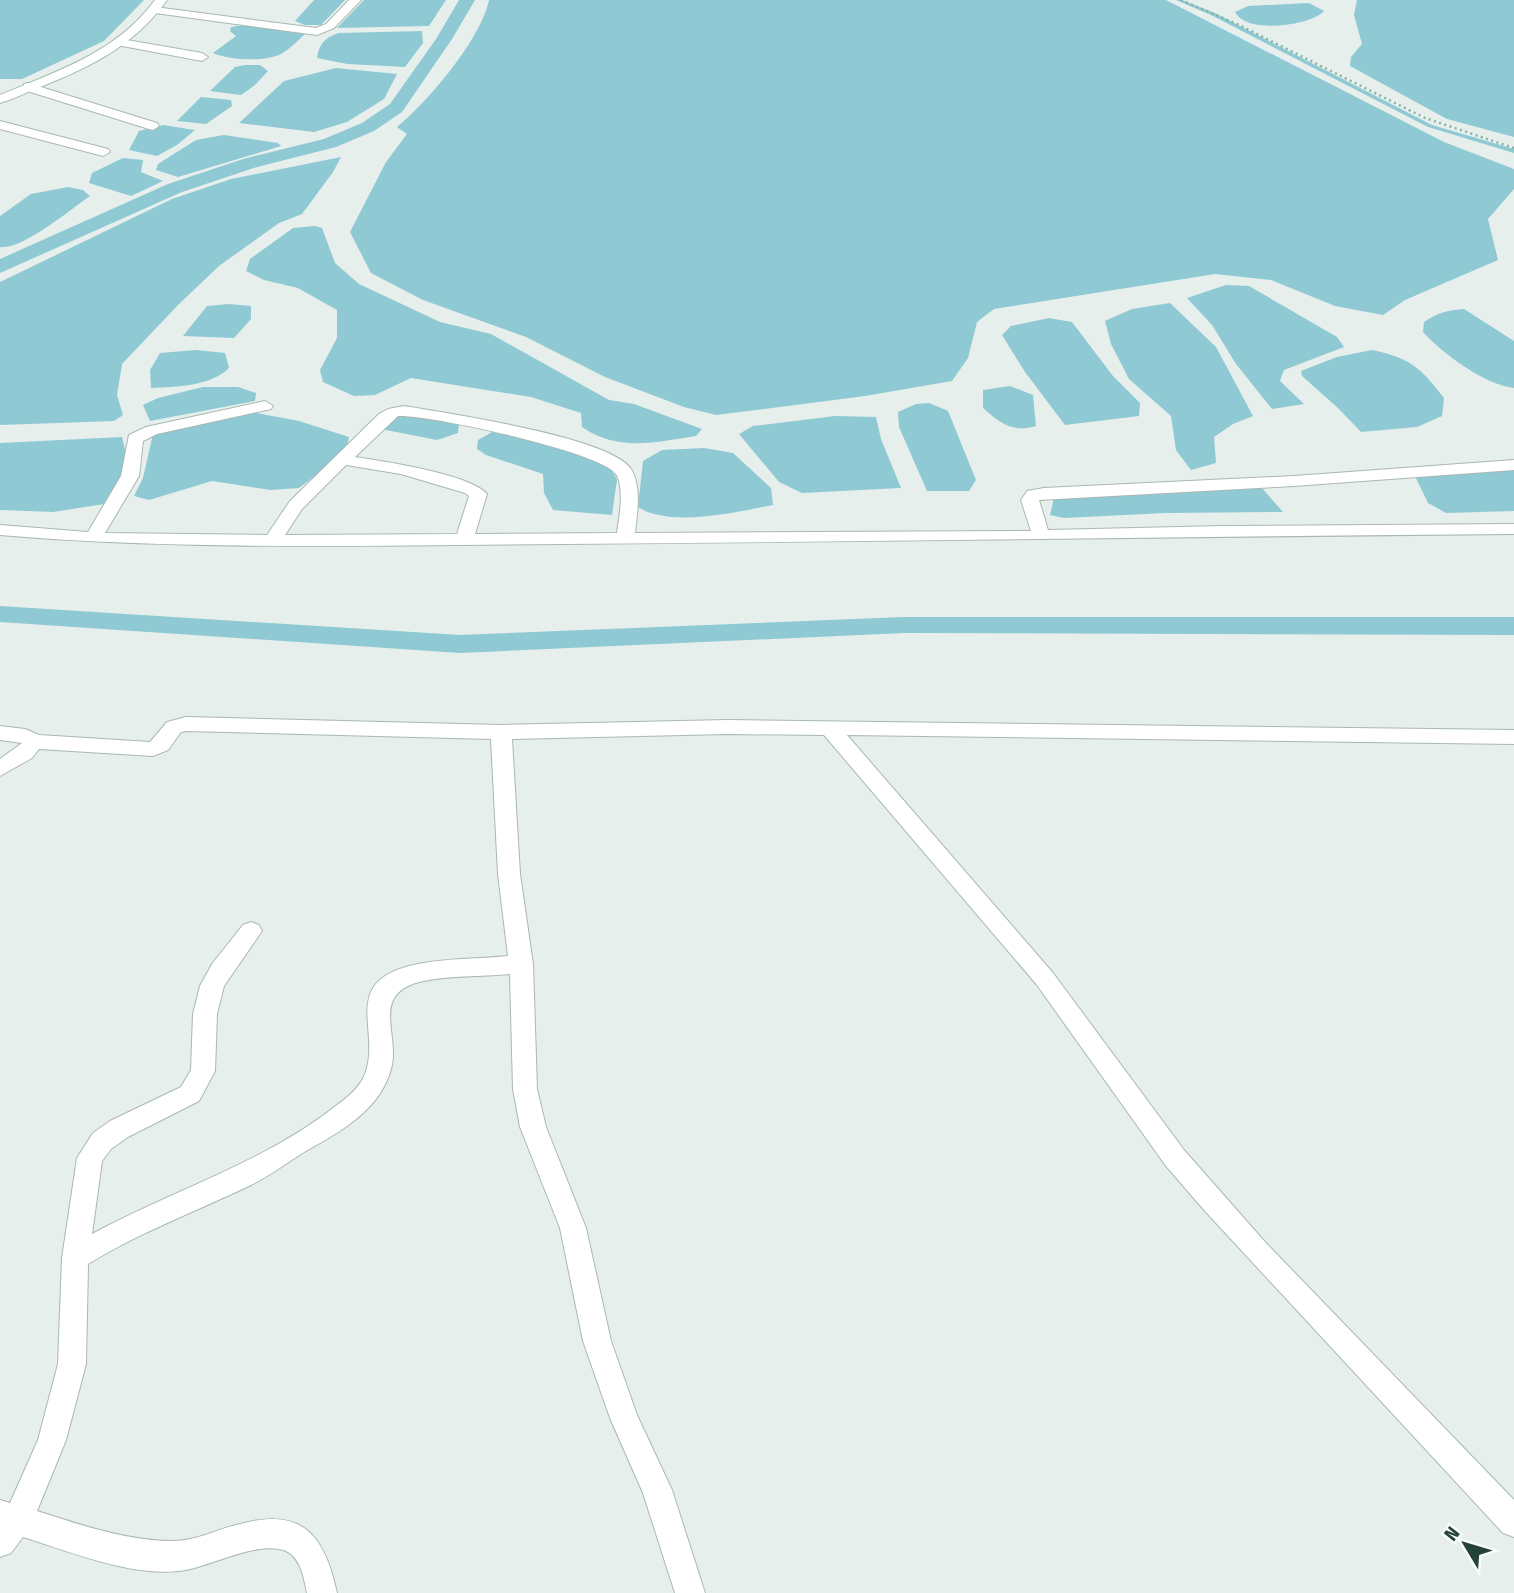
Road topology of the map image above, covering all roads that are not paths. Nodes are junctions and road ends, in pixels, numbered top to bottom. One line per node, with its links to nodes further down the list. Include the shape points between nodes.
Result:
1 (355, 0): 2 (street, via 330,26 317,32)
2 (158, 5): 3 (street)
3 (121, 43): 4 (street); 5 (street)
4 (202, 57)
5 (29, 87): 6 (street); 8 (street)
6 (0, 99)
7 (0, 125): 9 (street)
8 (153, 126)
9 (103, 152)
10 (265, 406): 16 (street, via 152,430 135,439 130,476)
11 (344, 460): 17 (street, via 385,417 404,411 562,444 612,461 624,470 628,487); 18 (street, via 403,469 471,489 478,494 477,502); 19 (street, via 296,505)
12 (1514, 465): 15 (street, via 1044,493 1030,500)
13 (1514, 529): 15 (street)
14 (0, 530): 16 (street)
15 (1041, 536): 17 (street)
16 (93, 538): 19 (street)
17 (625, 538): 18 (street)
18 (464, 539): 19 (street)
19 (272, 540)
20 (831, 730): 21 (street, via 726,727); 23 (street); 29 (street, via 1045,979 1175,1158)
21 (501, 732): 24 (street, via 186,724 174,727 153,749); 27 (street, via 509,874)
22 (0, 733): 24 (street)
23 (1514, 737)
24 (34, 742): 25 (street)
25 (0, 769)
26 (251, 931): 28 (street, via 212,986 205,1014 203,1071 190,1094 119,1129 90,1158)
27 (521, 964): 28 (street, via 401,977 385,989 376,1008 379,1075 346,1111 245,1176 99,1242); 32 (street, via 525,1089 533,1127 573,1228 597,1341 624,1418 657,1490)
28 (75, 1258): 30 (street, via 72,1364 52,1440)
29 (1514, 1522)
30 (6, 1526): 31 (street, via 147,1556 180,1556 274,1534 296,1538 314,1560)
31 (322, 1593)
32 (690, 1593)

